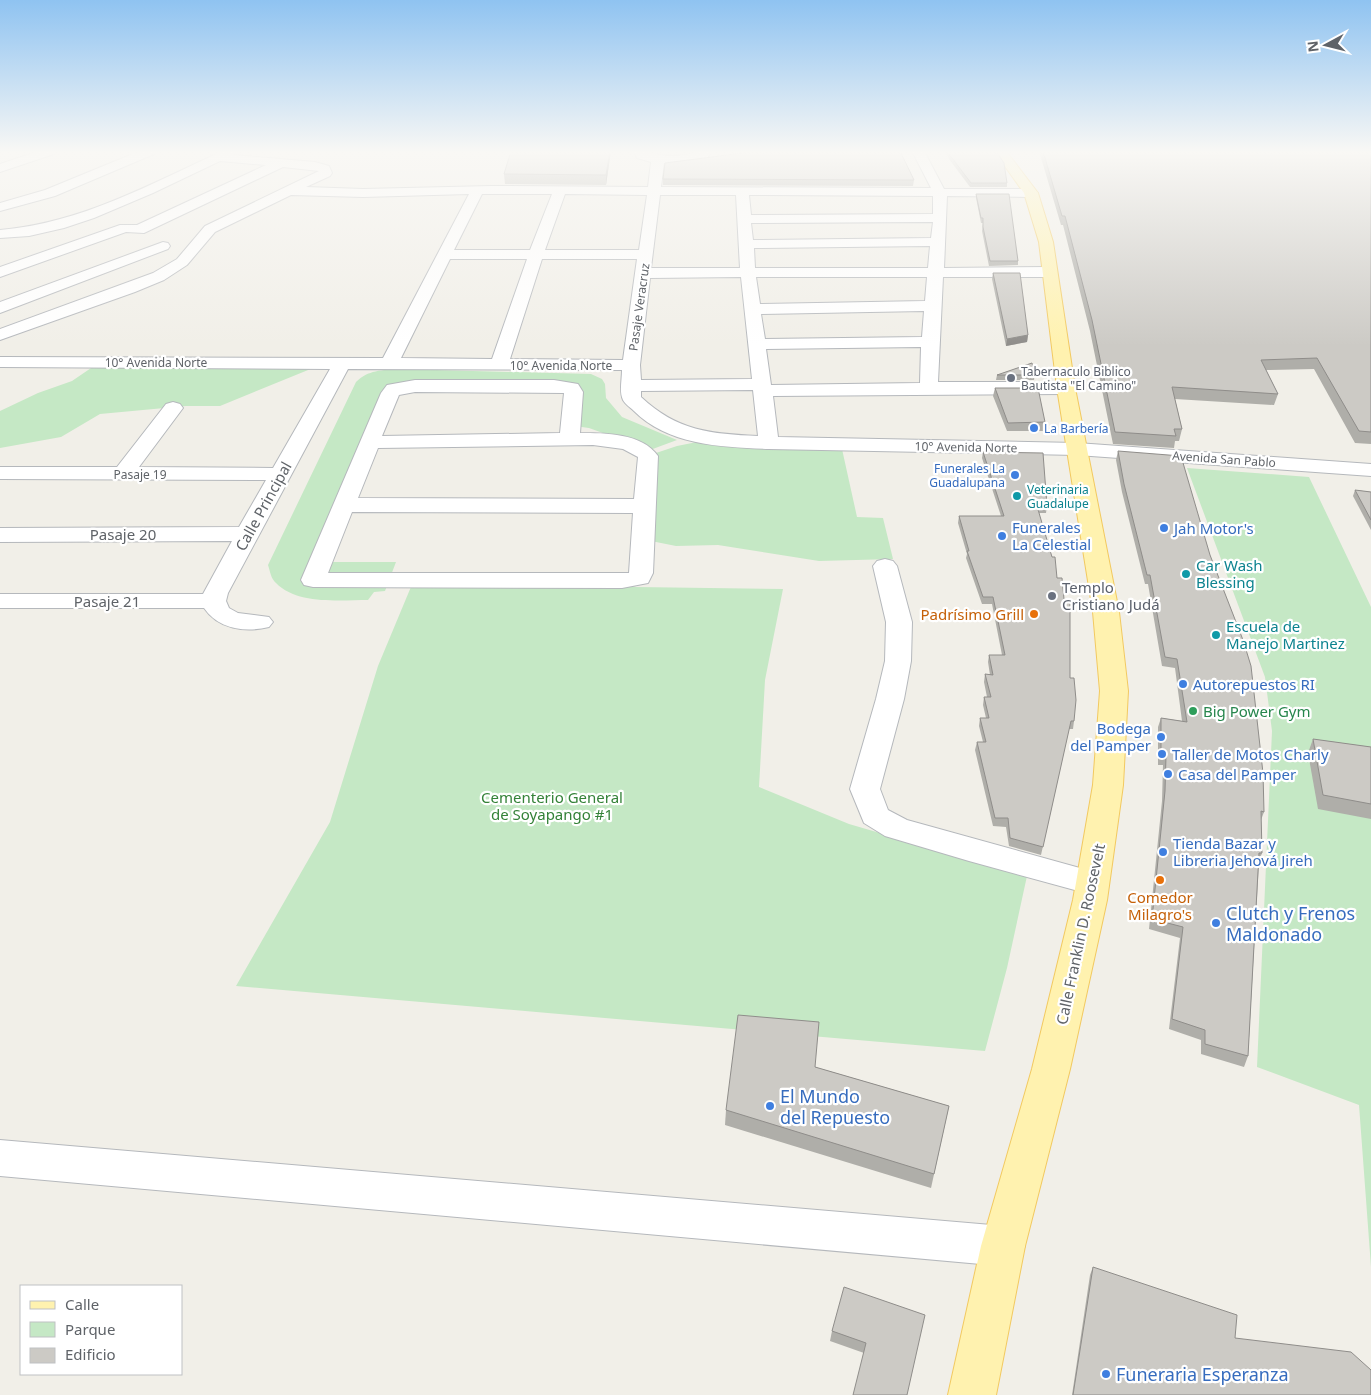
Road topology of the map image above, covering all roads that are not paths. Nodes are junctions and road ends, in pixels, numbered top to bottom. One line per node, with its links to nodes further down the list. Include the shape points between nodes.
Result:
1 (86, 216): 10 (street)
2 (168, 216): 17 (street, via 139,230 125,228)
3 (239, 216): 25 (street, via 201,236 188,255 164,274)
4 (464, 216): 16 (street)
5 (550, 216): 14 (street)
6 (651, 216): 15 (street, Pasaje Veracruz)
7 (1040, 216): 21 (main road, Calle Franklin D. Roosevelt)
8 (940, 218): 9 (street); 11 (street)
9 (744, 219): 12 (street)
10 (4, 235)
11 (937, 242): 12 (street); 20 (street)
12 (746, 244): 19 (street)
13 (163, 246): 23 (street)
14 (536, 254): 15 (street); 16 (street); 31 (street)
15 (646, 254): 18 (street, Pasaje Veracruz)
16 (444, 255): 30 (street)
17 (0, 272)
18 (643, 272): 19 (street); 32 (street, Pasaje Veracruz)
19 (748, 272): 20 (street); 24 (street)
20 (936, 272): 21 (street); 22 (street)
21 (1049, 272): 37 (main road, Calle Franklin D. Roosevelt)
22 (933, 306): 24 (street); 26 (street)
23 (0, 308)
24 (753, 308): 27 (street)
25 (0, 335)
26 (930, 342): 27 (street); 36 (street)
27 (758, 344): 35 (street)
28 (0, 351): 33 (street)
29 (342, 363): 30 (street, 10° Avenida Norte); 33 (street, 10° Avenida Norte, via 41,361); 48 (street, Calle Principal)
30 (389, 364): 31 (street, 10° Avenida Norte)
31 (499, 364): 32 (street, 10° Avenida Norte)
32 (631, 365): 34 (street, 10° Avenida Norte)
33 (2, 366)
34 (630, 386): 35 (street); 39 (street, 10° Avenida Norte, via 632,399)
35 (762, 388): 36 (street); 43 (street)
36 (929, 388): 37 (street)
37 (1066, 388): 44 (main road, Calle Franklin D. Roosevelt)
38 (174, 408): 47 (street)
39 (652, 418): 40 (street); 43 (street, 10° Avenida Norte, via 694,436)
40 (593, 438): 41 (street); 50 (street, via 644,450 648,456)
41 (569, 439): 42 (street); 42 (street, via 574,392 571,388 401,386 390,393)
42 (370, 442): 49 (street)
43 (769, 443): 44 (street, 10° Avenida Norte)
44 (1076, 449): 45 (street, Avenida San Pablo); 57 (main road, Calle Franklin D. Roosevelt, via 1106,612 1114,691 1108,785)
45 (1371, 470)
46 (0, 473): 47 (street, Pasaje 19)
47 (123, 474): 48 (street, Pasaje 19)
48 (280, 474): 51 (street, Calle Principal)
49 (344, 505): 50 (street); 50 (street, via 313,580 632,580 639,578 641,573)
50 (645, 506)
51 (247, 534): 52 (street, Pasaje 20); 55 (street, Calle Principal, via 222,579)
52 (0, 535)
53 (885, 566): 57 (street, via 899,622 898,651 890,699 865,789 875,816 914,834)
54 (0, 601): 55 (street, Pasaje 21)
55 (214, 601): 56 (street, via 218,610 232,621)
56 (260, 622)
57 (1093, 883): 59 (main road, Calle Franklin D. Roosevelt, via 1050,1069)
58 (0, 1158): 59 (street)
59 (1003, 1246): 60 (main road, Calle Franklin D. Roosevelt)
60 (972, 1395)

